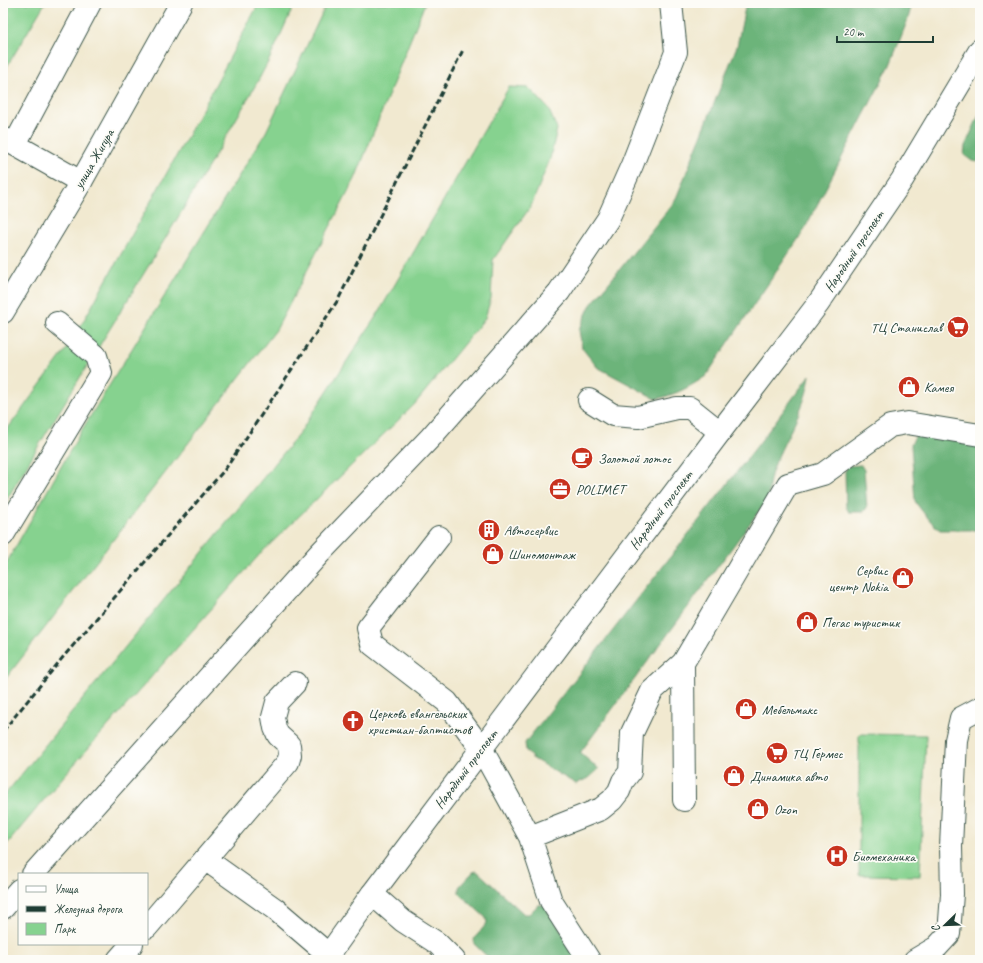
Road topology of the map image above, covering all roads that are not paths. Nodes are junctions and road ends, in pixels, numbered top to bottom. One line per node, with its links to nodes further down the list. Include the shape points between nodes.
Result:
1 (90, 3): 5 (main road)
2 (181, 3): 6 (main road, улица Жигура)
3 (670, 3): 21 (main road, via 676,52 608,219 559,292 431,438 319,554)
4 (980, 50): 10 (main road, Народный проспект, via 902,180 822,298)
5 (9, 141): 6 (main road)
6 (81, 182): 7 (main road, улица Жигура)
7 (3, 312)
8 (57, 323): 12 (main road, via 96,356 101,372)
9 (589, 400): 10 (main road, via 613,415 638,417 677,408 690,408)
10 (720, 432): 17 (main road, Народный проспект)
11 (980, 435): 14 (main road, via 907,423 890,426 823,474 788,484)
12 (3, 535)
13 (439, 537): 17 (main road, via 368,628 372,644 447,702)
14 (683, 663): 18 (main road); 19 (main road, via 652,691 645,704 632,733 630,772 612,800 601,809)
15 (295, 683): 20 (main road, via 277,702 273,717 278,735 289,745 288,762)
16 (980, 708): 31 (main road, via 961,718 956,740 949,934 937,947)
17 (481, 748): 19 (main road); 23 (main road, Народный проспект)
18 (684, 800)
19 (530, 837): 30 (main road, via 551,901)
20 (206, 859): 25 (main road); 27 (main road, via 275,909)
21 (34, 873)
22 (18, 891): 24 (main road)
23 (372, 894): 27 (main road, Народный проспект); 29 (main road, via 403,920 437,943)
24 (3, 908)
25 (148, 926)
26 (131, 945): 28 (main road)
27 (327, 957)
28 (118, 960)
29 (454, 960)
30 (589, 960)
31 (915, 960)

